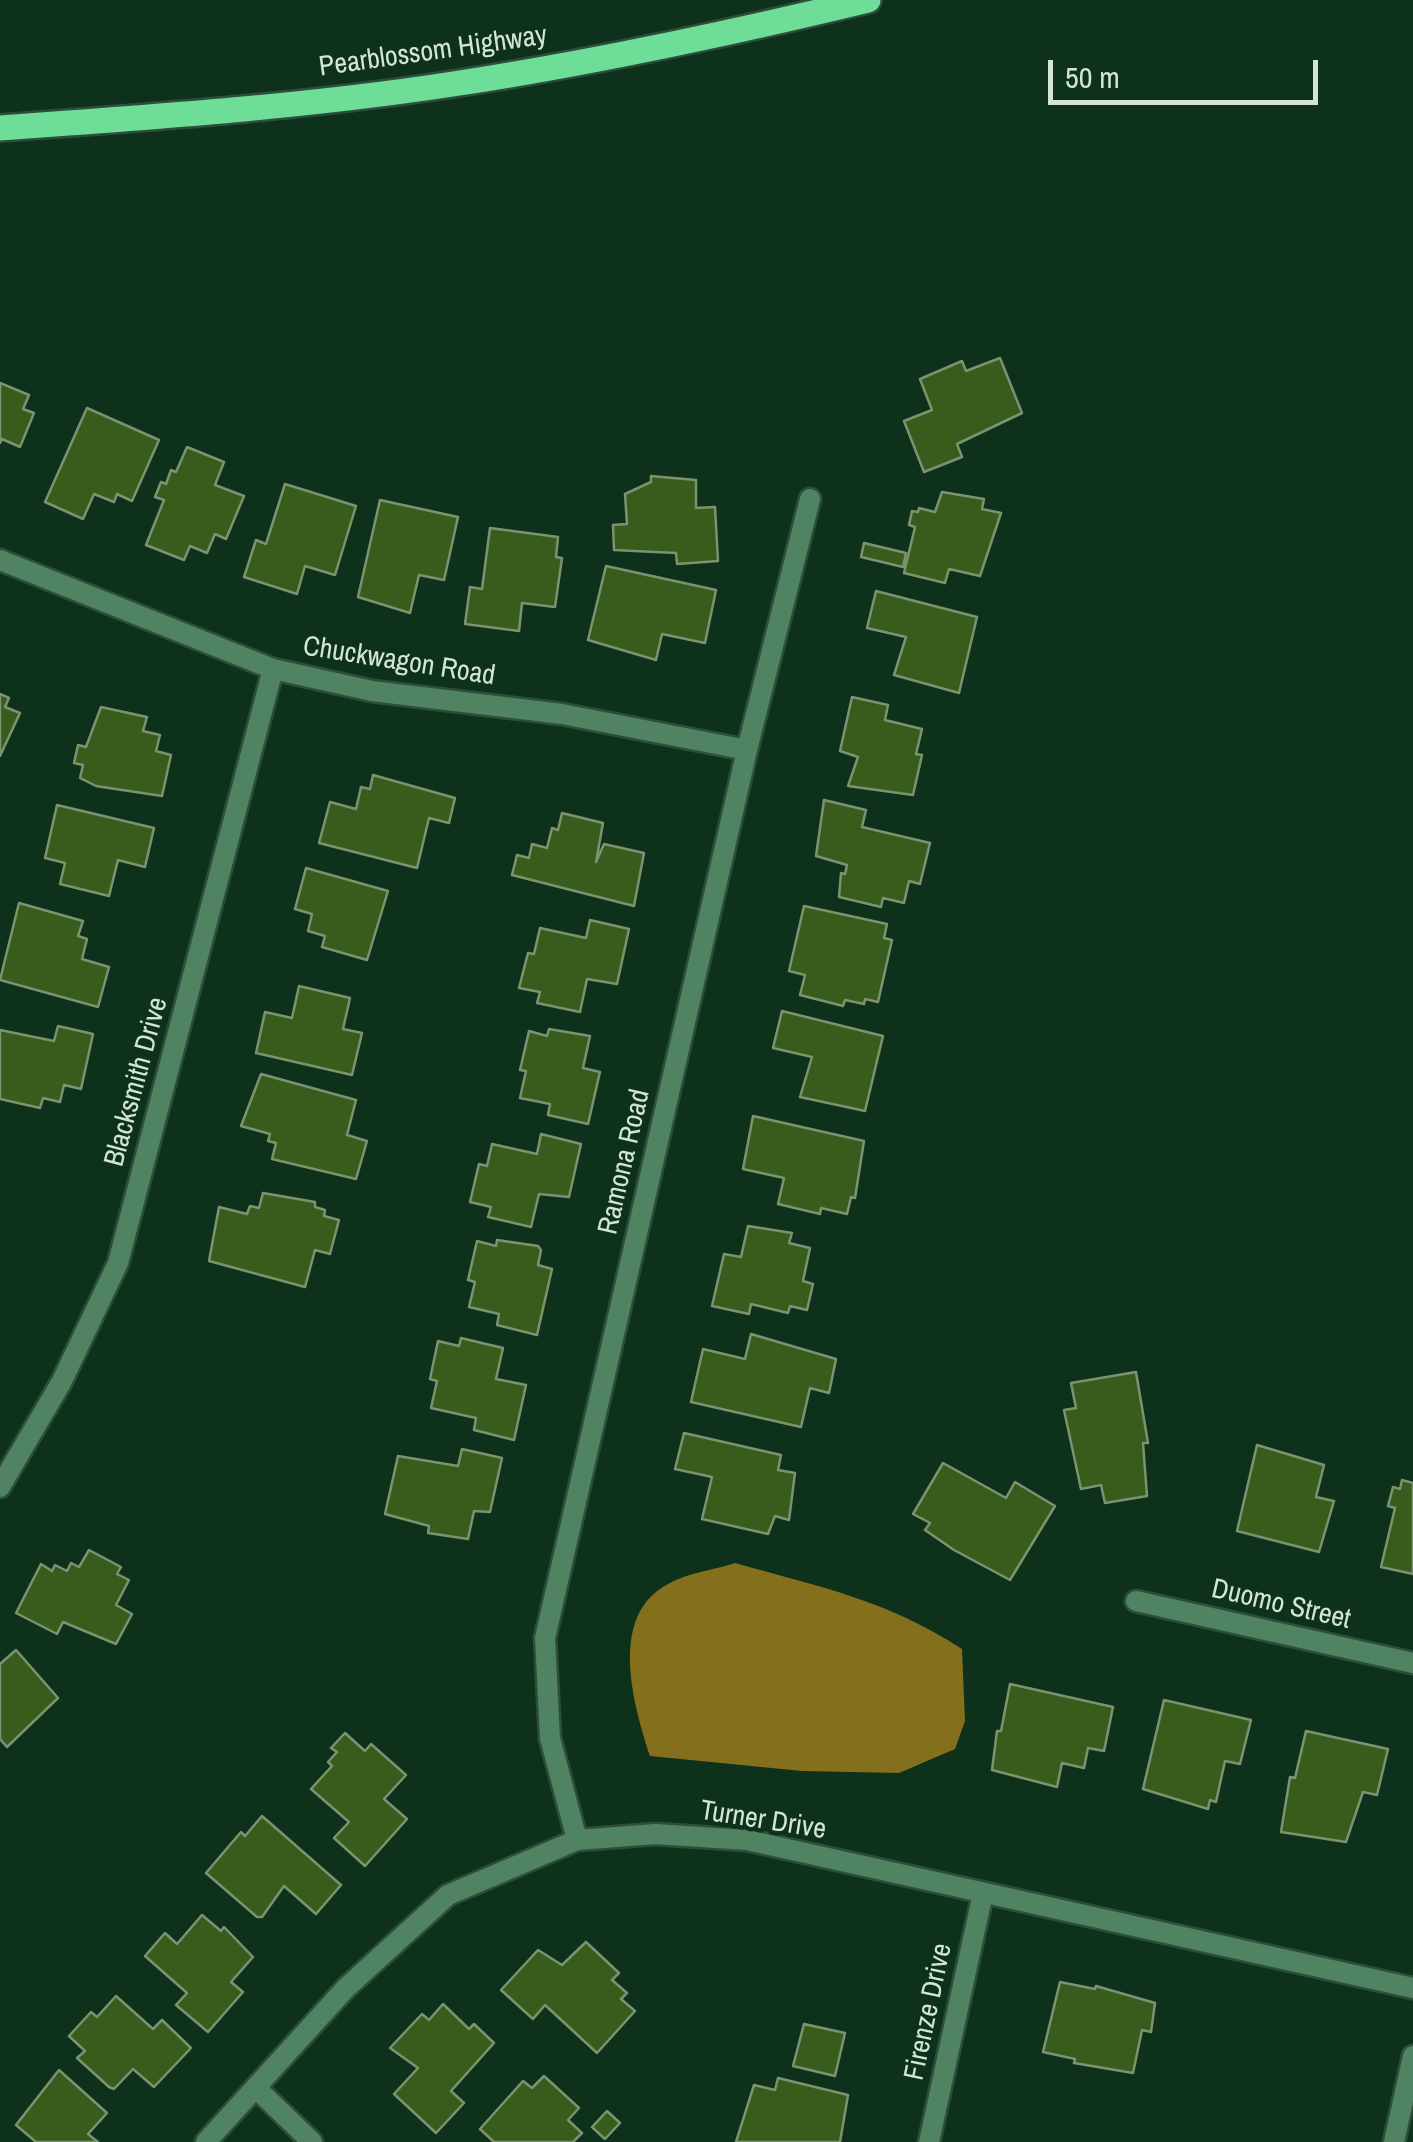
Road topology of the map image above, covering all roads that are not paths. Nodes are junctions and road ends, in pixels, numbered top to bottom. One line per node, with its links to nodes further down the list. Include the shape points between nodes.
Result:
1 (868, 0): 2 (main road, Pearblossom Highway, via 730,33 451,84)
2 (0, 128)
3 (810, 499): 6 (street, Ramona Road)
4 (0, 560): 5 (street, Chuckwagon Road)
5 (272, 669): 6 (street, Chuckwagon Road); 7 (street, Blacksmith Drive, via 118,1263 62,1381)
6 (748, 750): 10 (street, Ramona Road, via 545,1638 550,1738)
7 (0, 1487)
8 (1136, 1600): 9 (street, Duomo Street)
9 (1413, 1663)
10 (576, 1840): 11 (street, Turner Drive, via 655,1834 747,1840); 14 (street, Turner Drive, via 448,1895 346,1988)
11 (983, 1893): 12 (street, Turner Drive); 17 (street, Firenze Drive)
12 (1413, 1988)
13 (1413, 2056): 18 (street)
14 (256, 2088): 15 (street, Turner Drive); 16 (street)
15 (206, 2142)
16 (312, 2142)
17 (929, 2142)
18 (1394, 2142)

